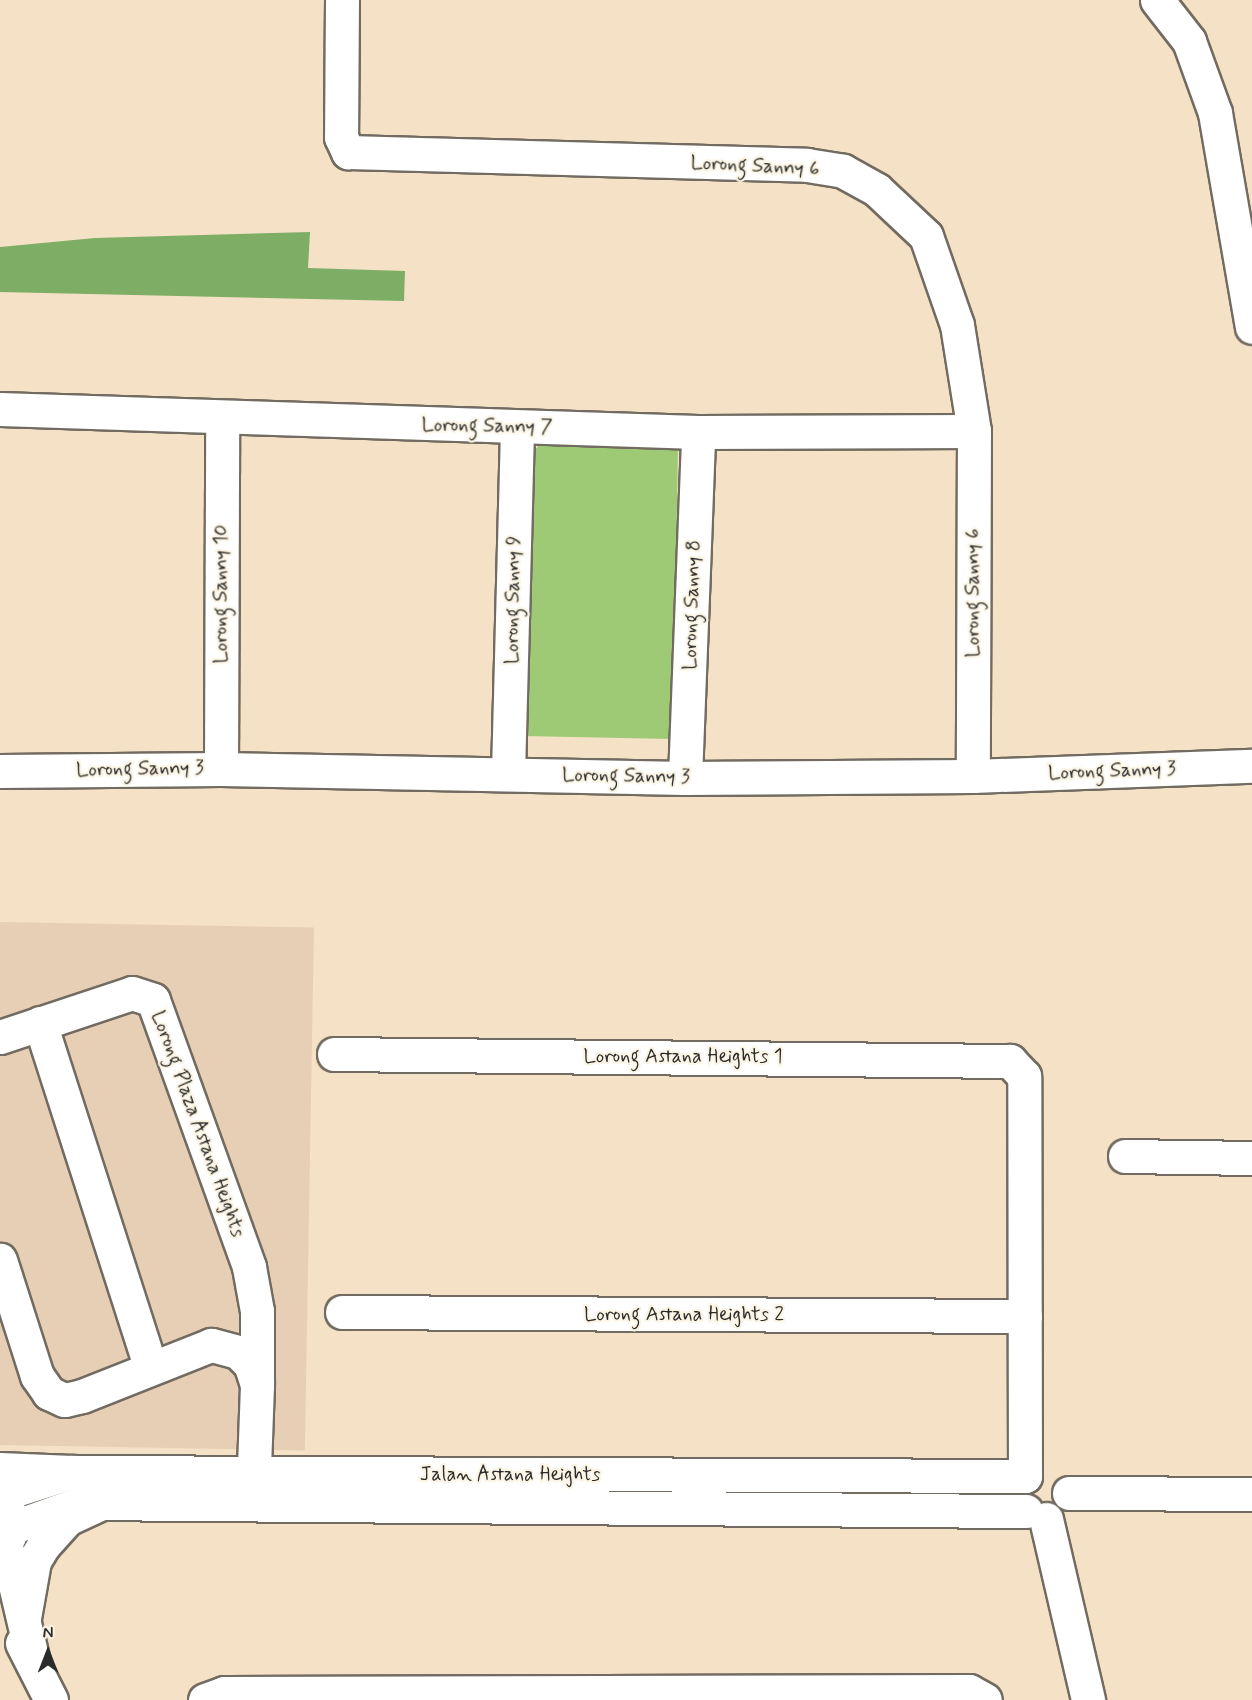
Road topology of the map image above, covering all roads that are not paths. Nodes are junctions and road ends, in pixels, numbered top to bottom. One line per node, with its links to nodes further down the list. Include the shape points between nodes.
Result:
1 (342, 0): 7 (street, Lorong Sanny 6, via 341,137 348,152 807,165 843,171 877,190 926,236 957,325)
2 (1157, 0): 3 (street, via 1189,41 1215,113)
3 (1252, 327)
4 (0, 410): 5 (street, Lorong Sanny 7)
5 (222, 420): 6 (street, Lorong Sanny 7); 10 (street, Lorong Sanny 10)
6 (518, 427): 8 (street, Lorong Sanny 7); 12 (street, Lorong Sanny 9)
7 (974, 431): 8 (street, Lorong Sanny 7); 13 (street, Lorong Sanny 6)
8 (698, 432): 14 (street, Lorong Sanny 8)
9 (1252, 766): 13 (street, Lorong Sanny 3)
10 (221, 769): 11 (street, Lorong Sanny 3); 12 (street, Lorong Sanny 3)
11 (0, 771)
12 (508, 773): 14 (street, Lorong Sanny 3)
13 (973, 776): 14 (street, Lorong Sanny 3)
14 (685, 778)
15 (40, 1023): 16 (street, Lorong Plaza Astana Heights); 21 (street, Lorong Plaza Astana Heights, via 132,993 153,1000 249,1267); 25 (street)
16 (0, 1037)
17 (334, 1054): 23 (street, Lorong Astana Heights 1, via 992,1057 1010,1061 1024,1076)
18 (1125, 1156): 19 (street)
19 (1252, 1158)
20 (0, 1260): 25 (street, via 37,1376 49,1393 64,1400)
21 (256, 1302): 24 (street, via 244,1322); 26 (street, Lorong Plaza Astana Heights)
22 (342, 1312): 23 (street, Lorong Astana Heights 2)
23 (1025, 1316): 30 (street)
24 (211, 1345): 25 (street); 26 (street, Lorong Plaza Astana Heights, via 238,1352 250,1364)
25 (151, 1368)
26 (257, 1385): 29 (street, Lorong Plaza Astana Heights)
27 (0, 1469): 28 (street)
28 (72, 1472): 29 (street, Jalan Astana Heights); 33 (street, Jalan Astana Heights)
29 (254, 1473): 30 (street, Jalan Astana Heights); 35 (street, Lorong Plaza Astana Heights)
30 (1025, 1476): 31 (street, via 1038,1468 1055,1471); 36 (street, via 1018,1492)
31 (1069, 1493): 32 (street); 36 (street, via 1064,1508)
32 (1252, 1494)
33 (0, 1496): 37 (street)
34 (102, 1503): 35 (street, Jalan Astana Heights); 37 (street, Jalan Astana Heights, via 63,1507); 38 (street, via 67,1519 43,1546)
35 (253, 1505): 36 (street, Jalan Astana Heights)
36 (1036, 1515): 42 (street)
37 (5, 1539): 38 (street)
38 (12, 1610): 39 (street)
39 (51, 1700)
40 (205, 1700): 41 (street, via 225,1693 969,1690)
41 (985, 1700)
42 (1088, 1700)

